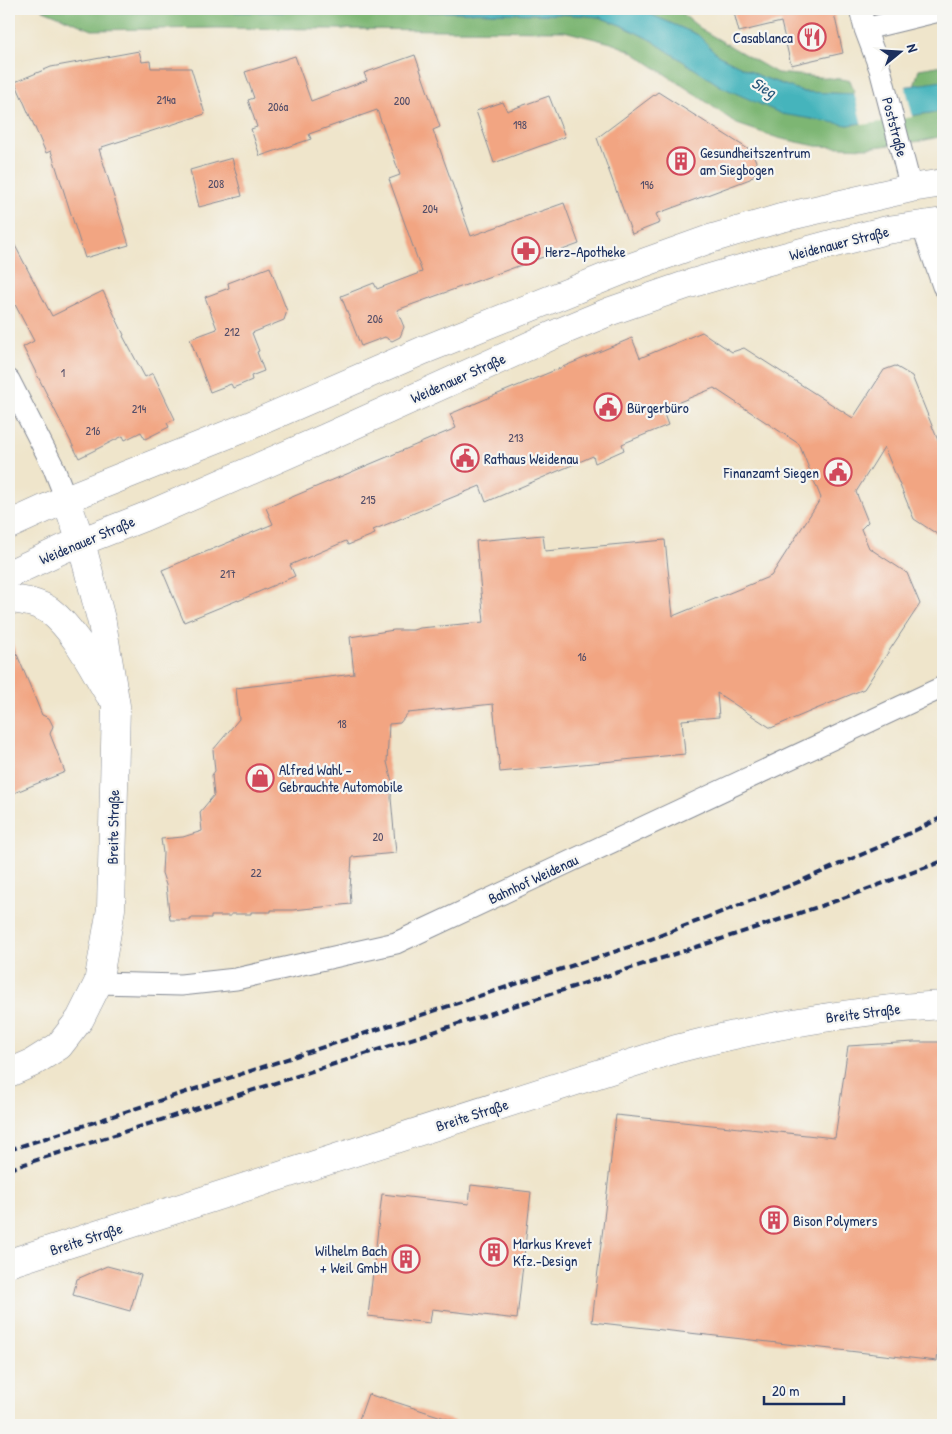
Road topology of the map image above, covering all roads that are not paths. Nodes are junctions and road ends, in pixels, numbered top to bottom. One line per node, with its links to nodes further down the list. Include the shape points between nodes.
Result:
1 (943, 10): 2 (street)
2 (863, 19): 4 (street, Poststraße, via 880,69)
3 (943, 183): 4 (main road)
4 (911, 188): 5 (main road); 8 (main road, via 781,218 629,268 424,350 249,426)
5 (933, 224): 6 (street); 10 (main road, Weidenauer Straße, via 887,230 754,265 611,312)
6 (943, 286)
7 (9, 380): 8 (street)
8 (66, 498): 9 (main road); 10 (main road, Breite Straße)
9 (9, 525)
10 (81, 542): 11 (main road, Weidenauer Straße); 14 (main road, Breite Straße, via 102,623)
11 (9, 574)
12 (9, 599): 14 (main road, via 24,600 49,610 68,629)
13 (943, 686): 15 (street, Bahnhof Weidenau, via 396,944 236,979 181,986)
14 (116, 706): 15 (main road, Breite Straße, via 111,908)
15 (98, 983): 17 (main road, Breite Straße, via 80,1019 59,1046)
16 (943, 1005): 18 (main road, Breite Straße, via 801,1021 676,1049)
17 (9, 1073)
18 (9, 1263)

